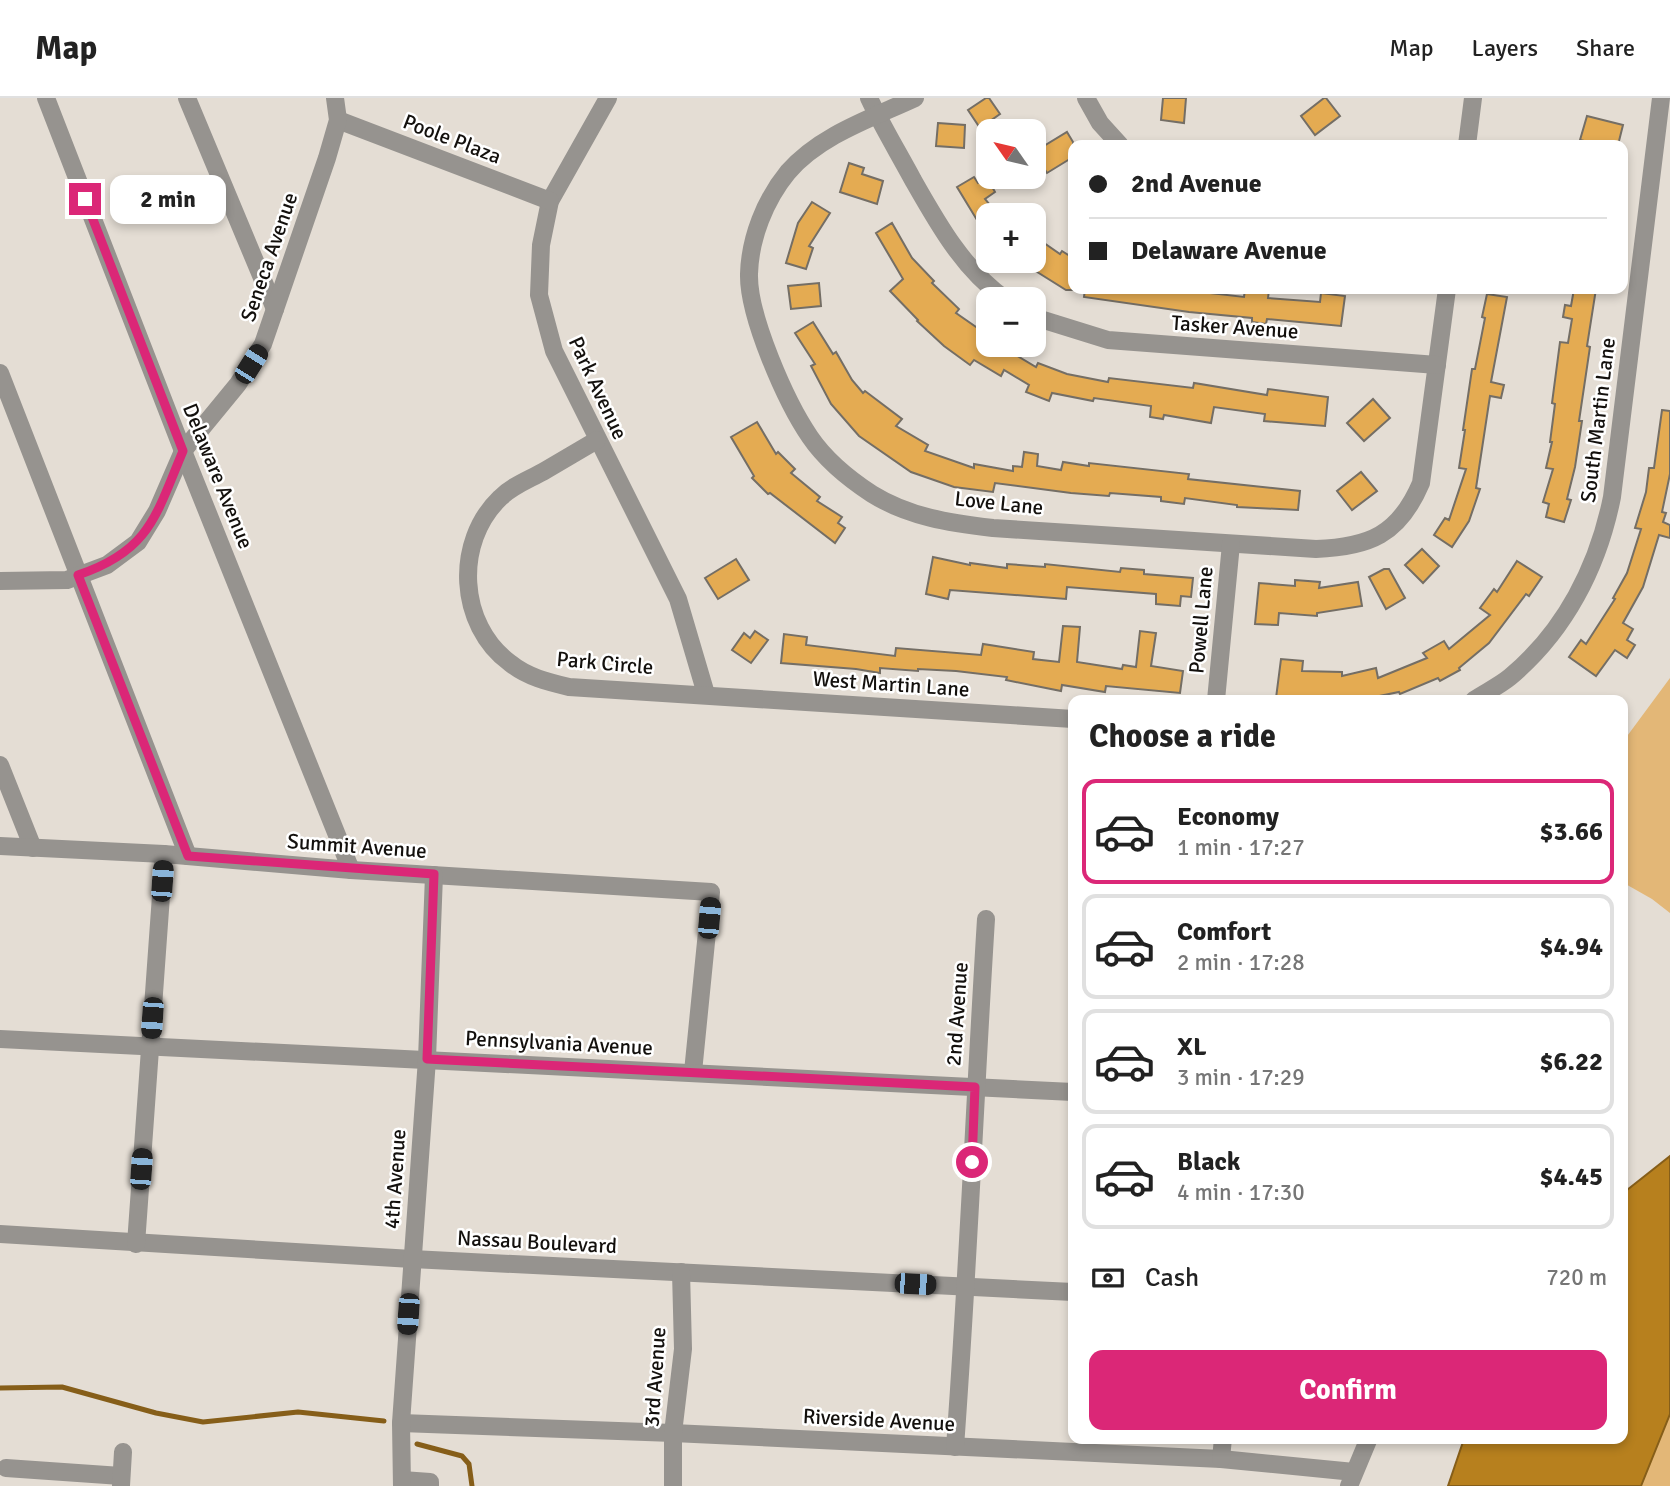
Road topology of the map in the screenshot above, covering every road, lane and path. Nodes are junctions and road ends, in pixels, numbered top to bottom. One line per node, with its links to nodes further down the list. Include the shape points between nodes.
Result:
1 (46, 98): 22 (street, Delaware Avenue)
2 (187, 98): 17 (street)
3 (335, 98): 11 (street, Seneca Avenue)
4 (608, 98): 14 (street, Park Avenue)
5 (869, 98): 10 (street)
6 (915, 98): 10 (street, Love Lane)
7 (1086, 98): 12 (street)
8 (1473, 98): 13 (street)
9 (1661, 98): 28 (street, South Martin Lane, via 1606,527 1563,620 1508,678)
10 (877, 116): 15 (street, via 933,218); 23 (street, Love Lane, via 829,138 788,172 758,226 751,257 750,292 757,323 809,436 840,470 872,494 913,514 993,528)
11 (338, 120): 14 (street, Poole Plaza); 17 (street, Seneca Avenue)
12 (1115, 140)
13 (1468, 140)
14 (550, 201): 21 (street, Park Avenue, via 541,245 539,295 554,351)
15 (989, 287)
16 (1446, 294): 19 (street, Love Lane)
17 (275, 309): 22 (street, Seneca Avenue, via 263,344 238,384)
18 (1046, 321): 19 (street, Tasker Avenue, via 1108,340)
19 (1437, 365): 23 (street, Love Lane, via 1421,483 1406,511 1385,533 1361,544 1316,550)
20 (0, 373): 24 (street)
21 (597, 440): 26 (street, Park Avenue, via 678,599); 26 (street, Park Circle, via 517,485 500,498 478,528 467,577 477,624 507,662 548,682)
22 (183, 451): 24 (street, Seneca Avenue, via 158,511 138,542 107,565); 35 (street, Delaware Avenue)
23 (1231, 544): 27 (street, Powell Lane)
24 (78, 575): 25 (street, Seneca Avenue, via 67,580); 34 (street)
25 (0, 581)
26 (706, 694): 29 (street, West Martin Lane)
27 (1216, 695)
28 (1482, 695)
29 (1068, 719)
30 (0, 765): 32 (street)
31 (0, 846): 32 (street, Summit Avenue)
32 (33, 848): 33 (street, Summit Avenue)
33 (164, 854): 34 (street, Summit Avenue); 39 (street)
34 (188, 856): 35 (street, Summit Avenue)
35 (351, 870): 36 (street, Summit Avenue)
36 (434, 874): 40 (street, 4th Avenue); 41 (street, Summit Avenue, via 711,892)
37 (986, 919): 42 (street, 2nd Avenue)
38 (0, 1039): 39 (street, Pennsylvania Avenue)
39 (150, 1045): 40 (street, Pennsylvania Avenue); 45 (street)
40 (427, 1059): 41 (street, Pennsylvania Avenue); 46 (street, 4th Avenue)
41 (693, 1072): 42 (street, Pennsylvania Avenue)
42 (975, 1087): 43 (street, Pennsylvania Avenue); 48 (street, 2nd Avenue)
43 (1068, 1092)
44 (0, 1234): 45 (street, Nassau Boulevard)
45 (136, 1244): 46 (street, Nassau Boulevard)
46 (412, 1259): 47 (street, Nassau Boulevard); 50 (street, 4th Avenue)
47 (681, 1272): 48 (street, Nassau Boulevard); 51 (street, 3rd Avenue, via 683,1349)
48 (966, 1286): 49 (street, Nassau Boulevard); 54 (street, 2nd Avenue)
49 (1068, 1292)
50 (401, 1423): 51 (street, Riverside Avenue); 60 (street, 4th Avenue)
51 (673, 1433): 54 (street, Riverside Avenue); 62 (street, 3rd Avenue)
52 (1223, 1444): 56 (street)
53 (1367, 1444): 58 (street)
54 (955, 1447): 56 (street, Riverside Avenue)
55 (123, 1452): 59 (street)
56 (1222, 1459): 58 (street, Riverside Avenue)
57 (6, 1468): 59 (street)
58 (1352, 1479)
59 (121, 1481)
60 (402, 1483): 61 (street, via 430,1482)
61 (430, 1486)
62 (673, 1486)

